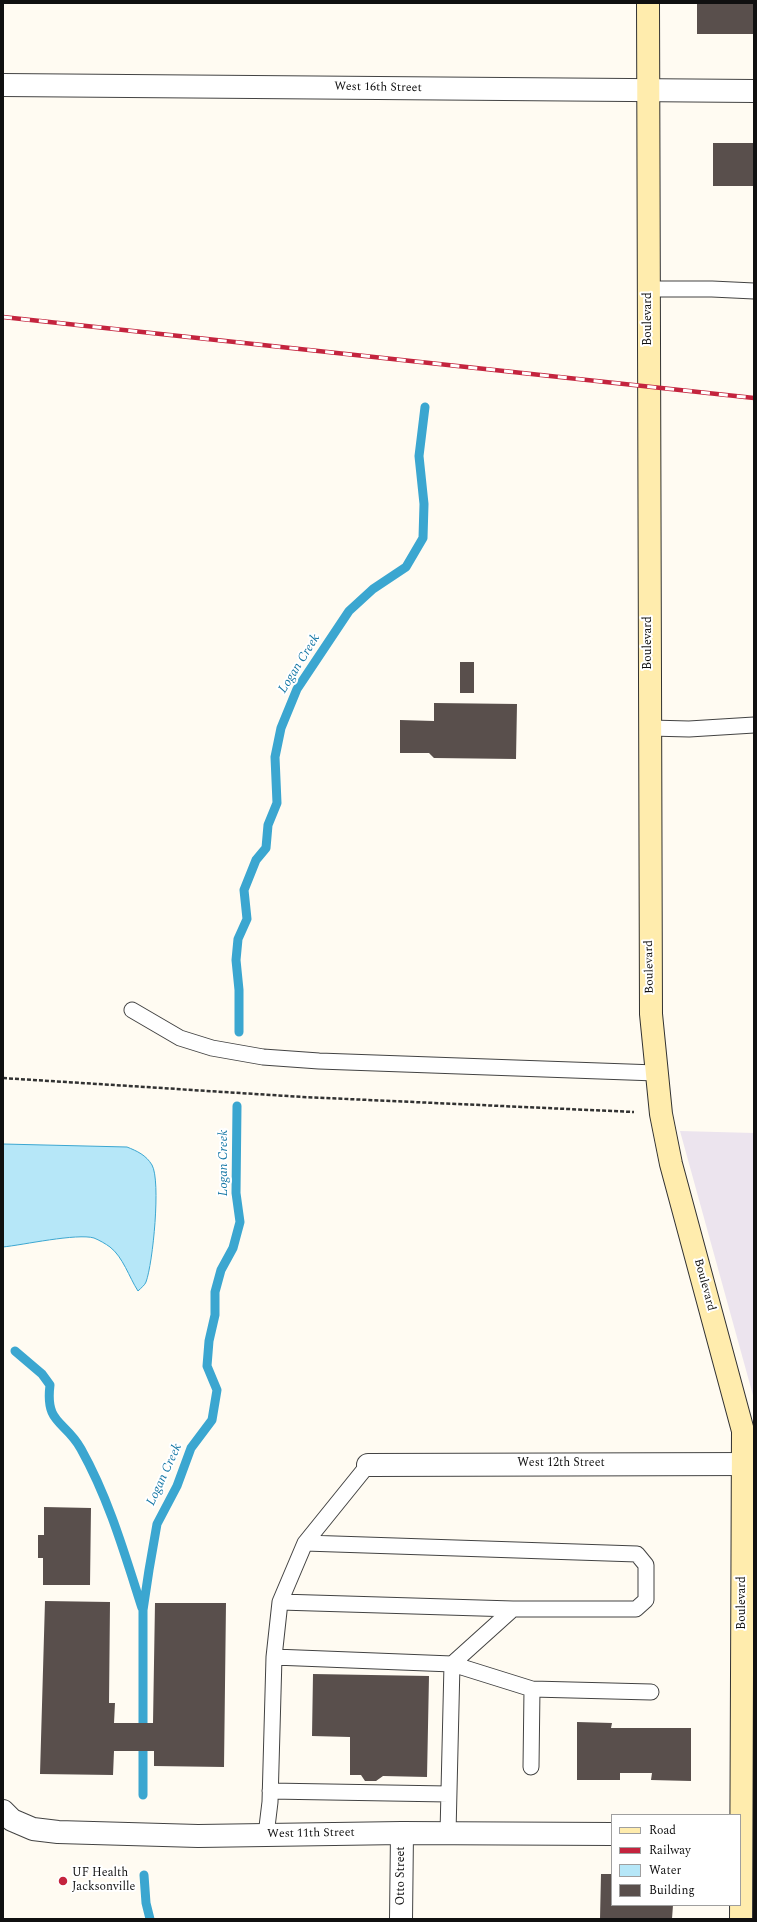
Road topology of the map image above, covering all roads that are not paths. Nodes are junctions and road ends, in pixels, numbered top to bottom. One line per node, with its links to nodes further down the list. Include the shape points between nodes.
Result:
1 (648, 3): 3 (main road, Boulevard)
2 (3, 85): 3 (street, West 16th Street)
3 (648, 90): 4 (street, West 16th Street); 5 (main road, Boulevard)
4 (754, 91)
5 (649, 289): 6 (lane, via 712,288); 8 (main road, Boulevard)
6 (754, 291)
7 (754, 725): 8 (lane, via 689,729)
8 (650, 728): 10 (main road, Boulevard, via 650,972)
9 (132, 1010): 10 (lane, via 180,1038 212,1048 263,1057 327,1062)
10 (656, 1072): 11 (main road, Boulevard, via 660,1114 671,1164 743,1430)
11 (749, 1464): 12 (street, West 12th Street); 28 (main road, Boulevard)
12 (368, 1465): 13 (lane)
13 (305, 1543): 14 (lane); 15 (lane, via 637,1554 646,1564 646,1600 636,1609)
14 (280, 1602): 15 (lane); 16 (lane)
15 (513, 1609): 17 (lane)
16 (274, 1658): 17 (lane); 21 (lane)
17 (452, 1664): 18 (lane); 22 (lane)
18 (532, 1689): 19 (lane); 20 (lane)
19 (651, 1692)
20 (531, 1767)
21 (270, 1791): 22 (lane); 27 (lane)
22 (448, 1794): 25 (lane)
23 (6, 1820): 27 (street, West 11th Street, via 33,1829 58,1832)
24 (402, 1833): 25 (street, West 11th Street); 27 (street, West 11th Street); 29 (street, Otto Street)
25 (448, 1833): 26 (street, West 11th Street)
26 (611, 1834)
27 (266, 1835)
28 (745, 1835): 30 (main road, Boulevard)
29 (402, 1919)
30 (741, 1919)

